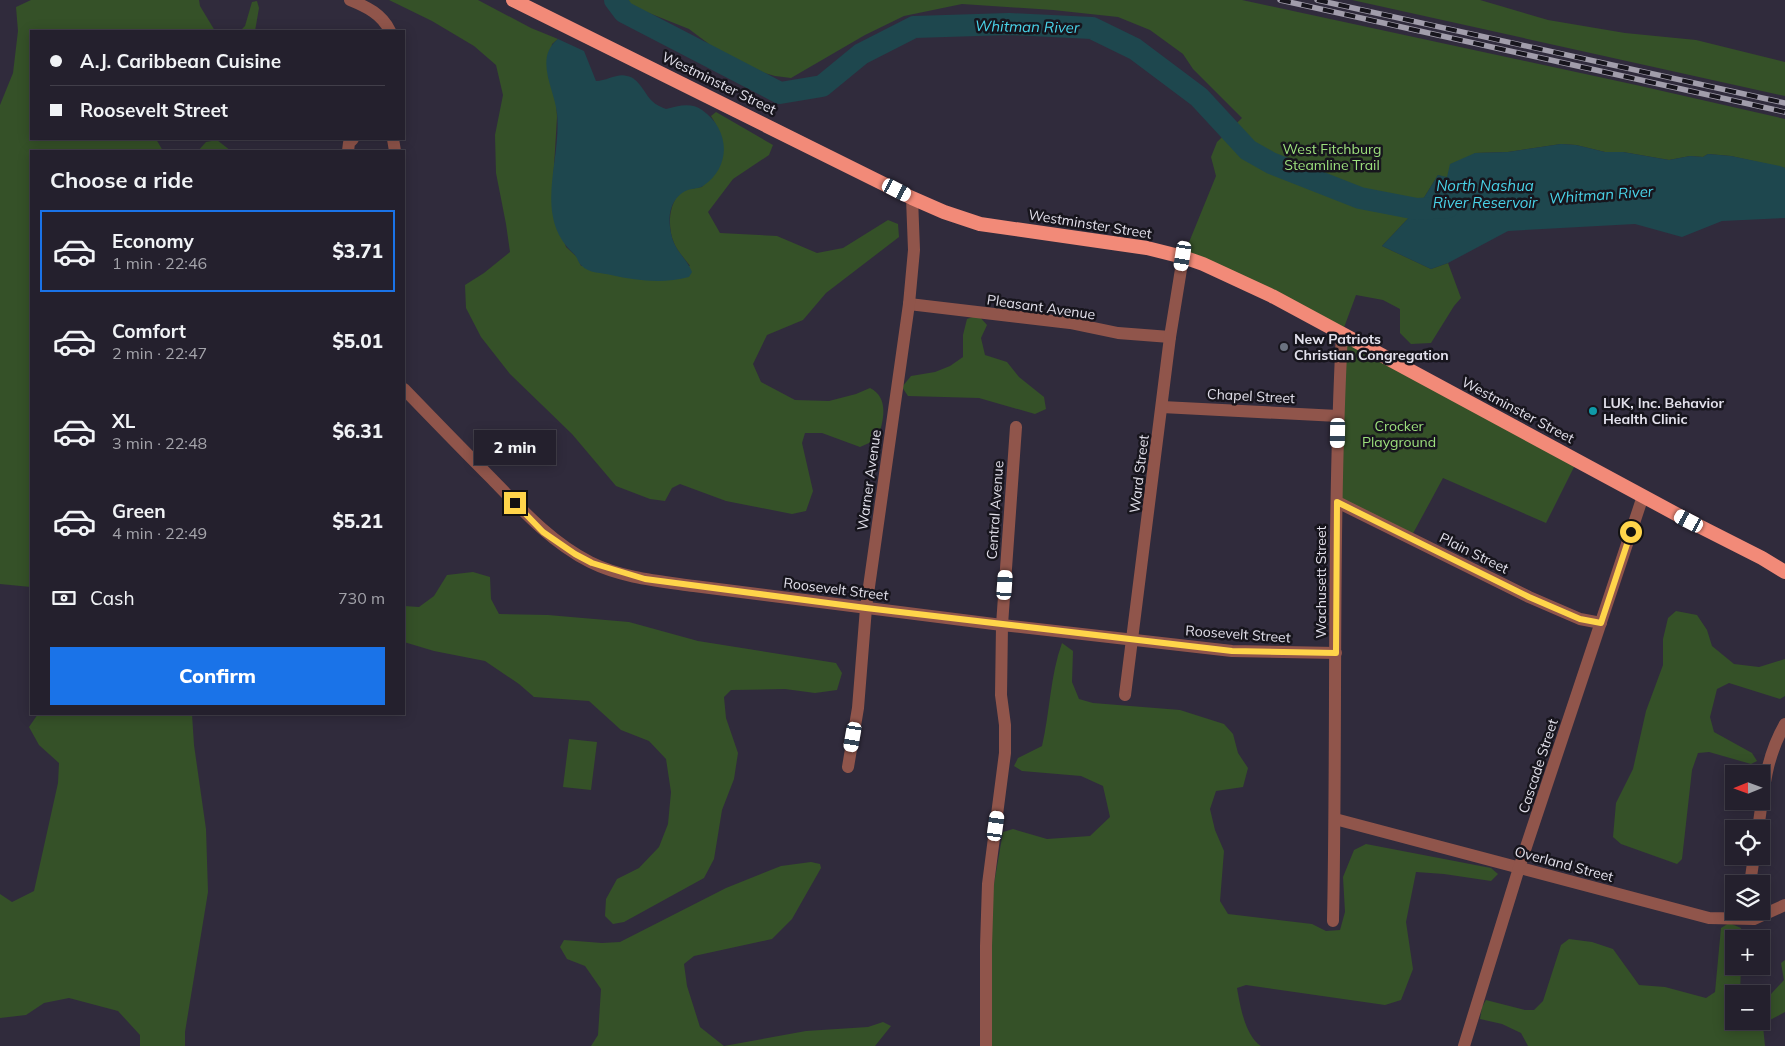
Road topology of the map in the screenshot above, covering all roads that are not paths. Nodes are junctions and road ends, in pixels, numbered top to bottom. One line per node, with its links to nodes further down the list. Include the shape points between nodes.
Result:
1 (350, 0): 3 (street, via 370,9 386,22)
2 (513, 0): 4 (highway, Westminster Street)
3 (390, 30)
4 (912, 198): 5 (highway, Westminster Street, via 980,224); 6 (street, Warner Avenue, via 914,250)
5 (1183, 256): 7 (highway, Westminster Street, via 1232,276); 8 (street, Ward Street)
6 (909, 304): 8 (street, Pleasant Avenue, via 1070,323 1118,333); 16 (street, Warner Avenue)
7 (1342, 333): 11 (street, Wachusett Street); 13 (highway, Westminster Street)
8 (1170, 337): 10 (street, Ward Street)
9 (405, 390): 16 (street, Roosevelt Street, via 543,532 592,563 645,579)
10 (1162, 407): 11 (street, Chapel Street); 19 (street, Ward Street)
11 (1338, 416): 14 (street, Wachusett Street)
12 (1016, 427): 18 (street, Central Avenue)
13 (1643, 496): 15 (highway, Westminster Street); 17 (street, Cascade Street)
14 (1337, 502): 17 (street, Plain Street, via 1529,597 1580,619); 20 (street, Wachusett Street)
15 (1785, 572)
16 (866, 608): 18 (street, Roosevelt Street); 23 (street, Warner Avenue, via 858,708)
17 (1601, 623): 26 (street, Cascade Street)
18 (1002, 625): 19 (street, Roosevelt Street); 31 (street, Central Avenue, via 1000,691 1005,753 988,884)
19 (1131, 640): 20 (street, Roosevelt Street, via 1232,651); 21 (street, Ward Street)
20 (1336, 653): 24 (street, Wachusett Street)
21 (1125, 695)
22 (1785, 724): 25 (street, via 1767,768)
23 (848, 767)
24 (1335, 819): 26 (street, Overland Street); 30 (street, Wachusett Street)
25 (1759, 820)
26 (1519, 868): 29 (street, Overland Street, via 1700,916); 32 (street, Cascade Street)
27 (1785, 905): 28 (street, Overland Street)
28 (1770, 912)
29 (1725, 918)
30 (1333, 921)
31 (986, 1046)
32 (1464, 1046)

